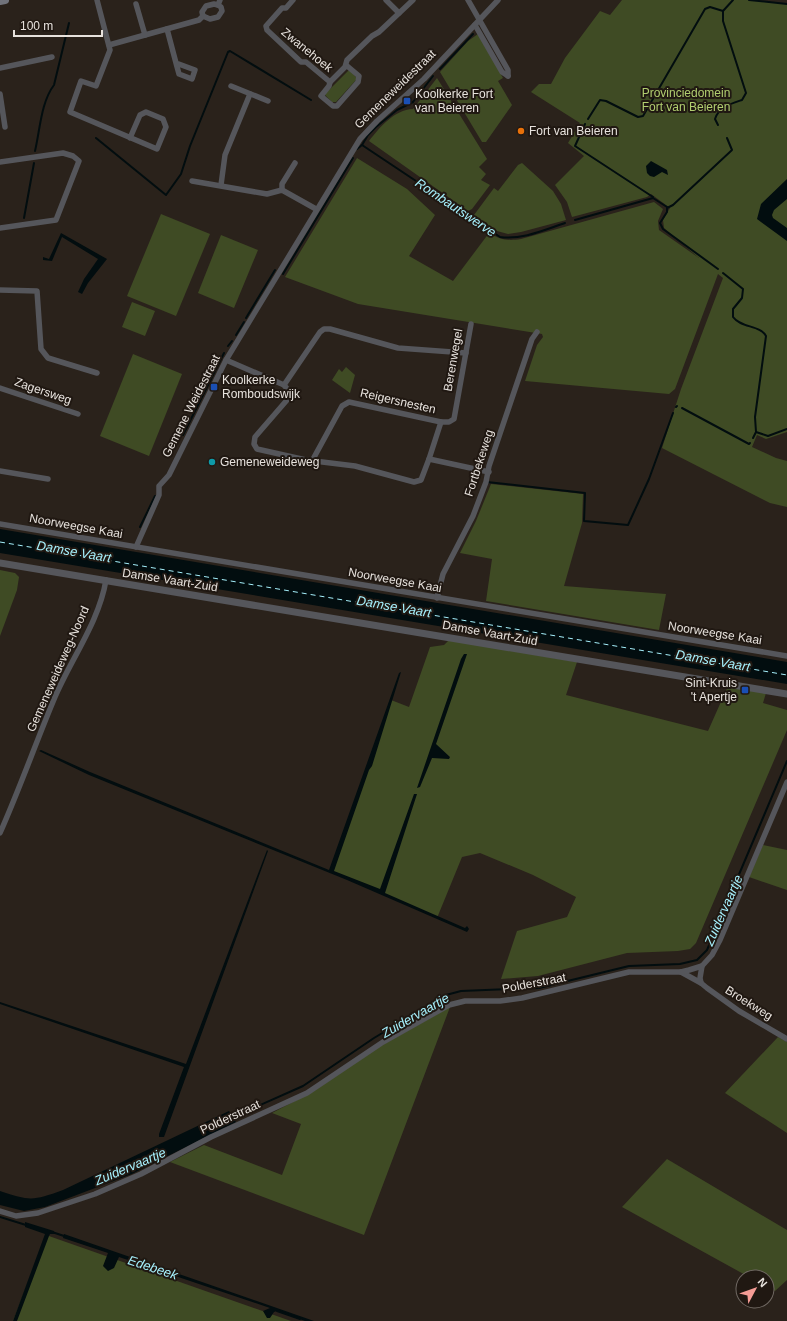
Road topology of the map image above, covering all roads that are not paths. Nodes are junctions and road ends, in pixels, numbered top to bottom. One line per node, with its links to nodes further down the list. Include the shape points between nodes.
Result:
1 (6, 0): 8 (main road)
2 (96, 0): 17 (street)
3 (293, 0): 22 (street, Zwanehoek, via 286,8 282,8 266,26 266,30 301,62 306,62)
4 (386, 0): 11 (street)
5 (413, 0): 11 (street)
6 (468, 0): 13 (street)
7 (498, 0): 13 (street)
8 (0, 1)
9 (219, 3): 12 (street, via 206,6 202,12); 12 (street, via 222,11 218,17 210,19)
10 (136, 4): 16 (street)
11 (399, 13): 20 (street, via 347,60)
12 (204, 16): 15 (street, via 199,20)
13 (479, 20): 14 (street); 14 (street, via 508,70 508,76 502,72)
14 (475, 25): 34 (street, Gemeneweidestraat, via 411,93 364,134)
15 (167, 29): 16 (street); 19 (street)
16 (145, 35): 17 (street)
17 (109, 45): 28 (street, via 110,50 96,86 81,81 70,112)
18 (52, 57): 21 (street)
19 (176, 64)
20 (346, 65): 22 (street); 22 (street, via 359,76 358,82 337,106 322,96)
21 (0, 68)
22 (330, 82)
23 (231, 86): 25 (street)
24 (0, 94): 27 (street)
25 (250, 94): 26 (street); 32 (street, via 225,155)
26 (268, 101)
27 (5, 127)
28 (130, 138): 28 (street, via 157,149 166,127 163,119 146,112 140,115)
29 (0, 162): 35 (street, via 63,153 79,161 56,220)
30 (295, 163): 33 (street, via 282,184)
31 (192, 181): 32 (street)
32 (221, 185): 33 (street, via 267,194)
33 (282, 190): 34 (street)
34 (316, 209): 36 (street, Gemeneweidestraat)
35 (0, 228)
36 (300, 237): 41 (street, Gemene Weidestraat)
37 (0, 290): 42 (street, via 37,291 41,349 48,358)
38 (471, 324): 40 (street, Berenwegel)
39 (537, 332): 50 (street, Fortbekeweg, via 532,339)
40 (466, 353): 43 (street, via 398,348 330,329 324,330 320,332); 46 (street, Berenwegel, via 454,419)
41 (226, 360): 43 (street); 53 (street, Gemene Weidestraat, via 169,475 159,486 159,495)
42 (98, 373)
43 (284, 385): 48 (street, via 288,390 287,400 255,437 254,444 258,448)
44 (0, 388): 45 (street, Zagersweg)
45 (78, 414)
46 (441, 422): 47 (street); 48 (street, Reigersnesten, via 350,402 342,406)
47 (429, 459): 48 (street, via 421,480 414,482 355,466); 50 (street)
48 (312, 461)
49 (0, 471): 51 (street)
50 (489, 472): 56 (street, Fortbekeweg, via 473,516 443,574)
51 (48, 479)
52 (0, 524): 53 (street, Noorweegse Kaai)
53 (136, 547): 56 (street, Noorweegse Kaai)
54 (0, 563): 55 (street, Damse Vaart-Zuid)
55 (106, 580): 58 (street, Damse Vaart-Zuid); 60 (street, Gemeneweideweg-Noord, via 100,604 55,697)
56 (437, 598): 57 (street, Noorweegse Kaai)
57 (787, 656)
58 (787, 694)
59 (787, 782): 61 (street, via 720,940)
60 (0, 833)
61 (702, 966): 62 (street, Polderstraat); 63 (street)
62 (681, 972): 63 (street, Broekweg); 65 (street, Polderstraat, via 629,972 529,997 449,1005 383,1042 307,1093 211,1137 141,1174 95,1194 38,1213 16,1216)
63 (701, 983): 64 (street, Broekweg, via 739,1011)
64 (787, 1039)
65 (0, 1211)

